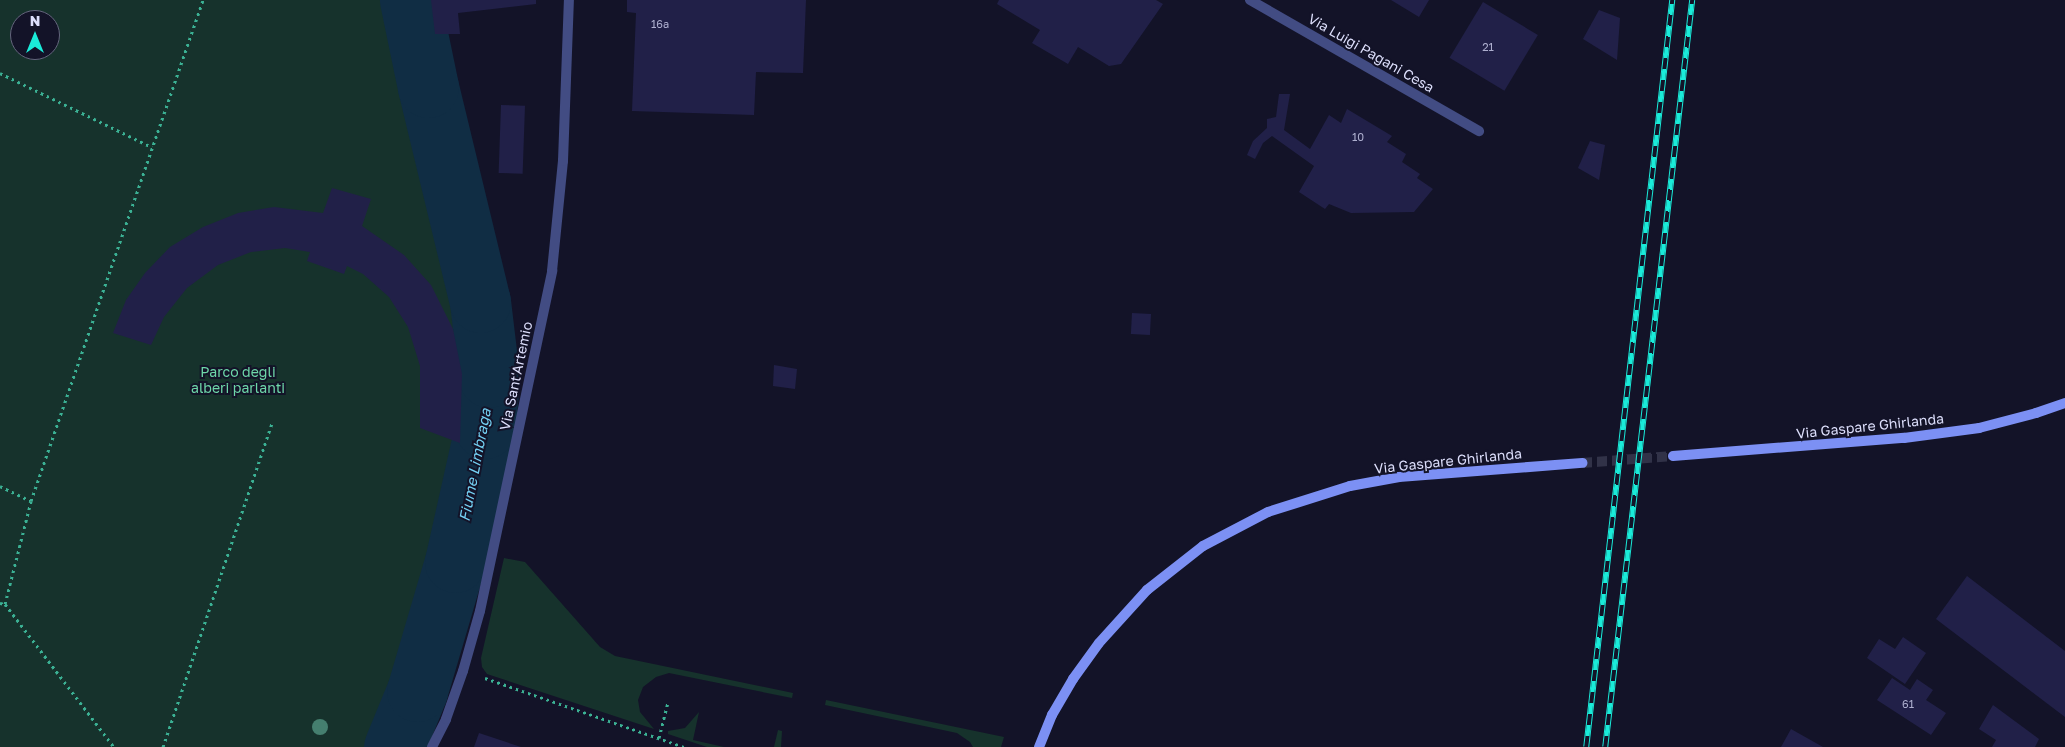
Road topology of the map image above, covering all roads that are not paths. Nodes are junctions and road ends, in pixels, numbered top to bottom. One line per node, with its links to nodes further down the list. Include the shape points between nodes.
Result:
1 (569, 0): 7 (street, Via Sant'Artemio, via 563,161 552,272 480,611 463,671)
2 (1250, 0): 3 (street, Via Luigi Pagani Cesa)
3 (1479, 131)
4 (2065, 403): 5 (street, Via Gaspare Ghirlanda, via 2036,414 1970,430)
5 (1673, 456)
6 (1582, 463): 8 (street, Via Gaspare Ghirlanda, via 1399,477 1350,486 1268,512 1203,546 1148,590 1099,643 1073,679 1052,715)
7 (432, 747)
8 (1039, 747)

